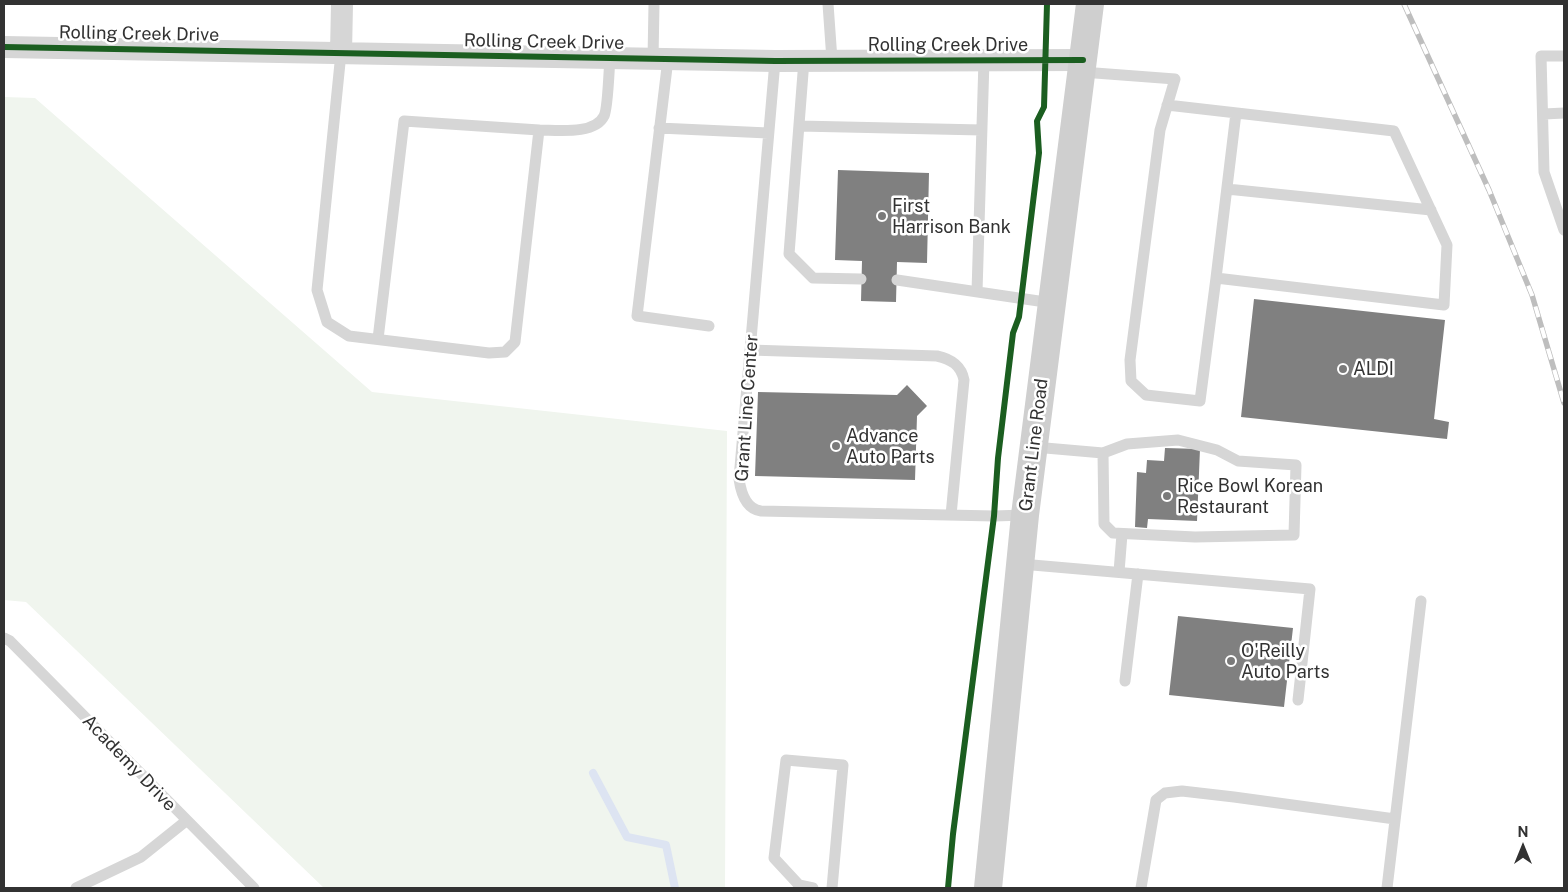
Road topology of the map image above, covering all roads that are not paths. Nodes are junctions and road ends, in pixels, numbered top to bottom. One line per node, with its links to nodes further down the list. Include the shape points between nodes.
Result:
1 (342, 4): 6 (street)
2 (654, 4): 9 (lane)
3 (828, 4): 11 (lane)
4 (1090, 4): 14 (main road, Grant Line Road)
5 (4, 47): 6 (street, Rolling Creek Drive)
6 (341, 53): 8 (street, Rolling Creek Drive); 33 (lane, via 317,290 327,322 349,336)
7 (1564, 56): 18 (lane, via 1541,56)
8 (610, 58): 9 (street, Rolling Creek Drive); 21 (lane, via 604,116 594,127)
9 (661, 59): 13 (street, Rolling Creek Drive); 20 (lane)
10 (804, 60): 11 (street, Rolling Creek Drive); 13 (street, Rolling Creek Drive); 19 (lane)
11 (832, 60): 12 (street, Rolling Creek Drive)
12 (984, 60): 14 (street, Rolling Creek Drive); 22 (lane)
13 (775, 61): 23 (lane, Grant Line Center)
14 (1083, 66): 15 (lane, via 1175,79); 31 (main road, Grant Line Road)
15 (1167, 105): 16 (lane); 27 (lane, via 1160,130 1130,360 1130,381 1146,395 1200,401)
16 (1236, 113): 24 (lane); 25 (lane, via 1394,131)
17 (1564, 113): 18 (lane)
18 (1544, 114): 26 (lane, via 1544,172)
19 (799, 126): 22 (lane); 28 (lane, via 789,254 813,278)
20 (659, 128): 23 (lane); 32 (lane, via 637,316)
21 (539, 130): 33 (lane, via 404,121); 33 (lane, via 516,342 506,352 489,353)
22 (982, 130): 30 (lane)
23 (768, 133): 34 (lane, Grant Line Center)
24 (1227, 188): 25 (lane); 27 (lane)
25 (1431, 210): 27 (lane, via 1447,245 1444,305)
26 (1564, 230)
27 (1216, 278)
28 (861, 279)
29 (897, 280): 30 (lane)
30 (977, 292): 31 (lane)
31 (1052, 303): 35 (main road, Grant Line Road)
32 (709, 326)
33 (378, 339)
34 (750, 350): 37 (lane, Grant Line Center, via 739,479 742,494 754,510); 37 (lane, via 937,356 953,361 963,372 964,380)
35 (1034, 447): 36 (lane); 38 (main road, Grant Line Road)
36 (1103, 453): 39 (lane, via 1104,524 1113,533); 39 (lane, via 1127,444 1178,440 1217,450 1238,461 1296,465 1294,535 1195,537)
37 (950, 515): 38 (lane, Grant Line Center)
38 (1025, 515): 40 (main road, Grant Line Road)
39 (1122, 534): 41 (lane)
40 (1020, 564): 41 (lane); 53 (main road, Grant Line Road)
41 (1119, 572): 42 (lane)
42 (1138, 574): 45 (lane); 46 (lane, via 1310,589)
43 (1421, 601): 47 (lane)
44 (4, 638): 48 (lane, Academy Drive)
45 (1125, 682)
46 (1298, 700)
47 (1395, 819): 54 (lane, via 1234,796 1182,791 1165,793 1156,800); 55 (lane)
48 (186, 821): 49 (lane, via 141,857); 50 (lane, Academy Drive)
49 (76, 888)
50 (254, 888)
51 (813, 888): 52 (lane, via 799,885 774,858 786,760 843,765)
52 (832, 888)
53 (988, 888)
54 (1142, 888)
55 (1387, 888)

